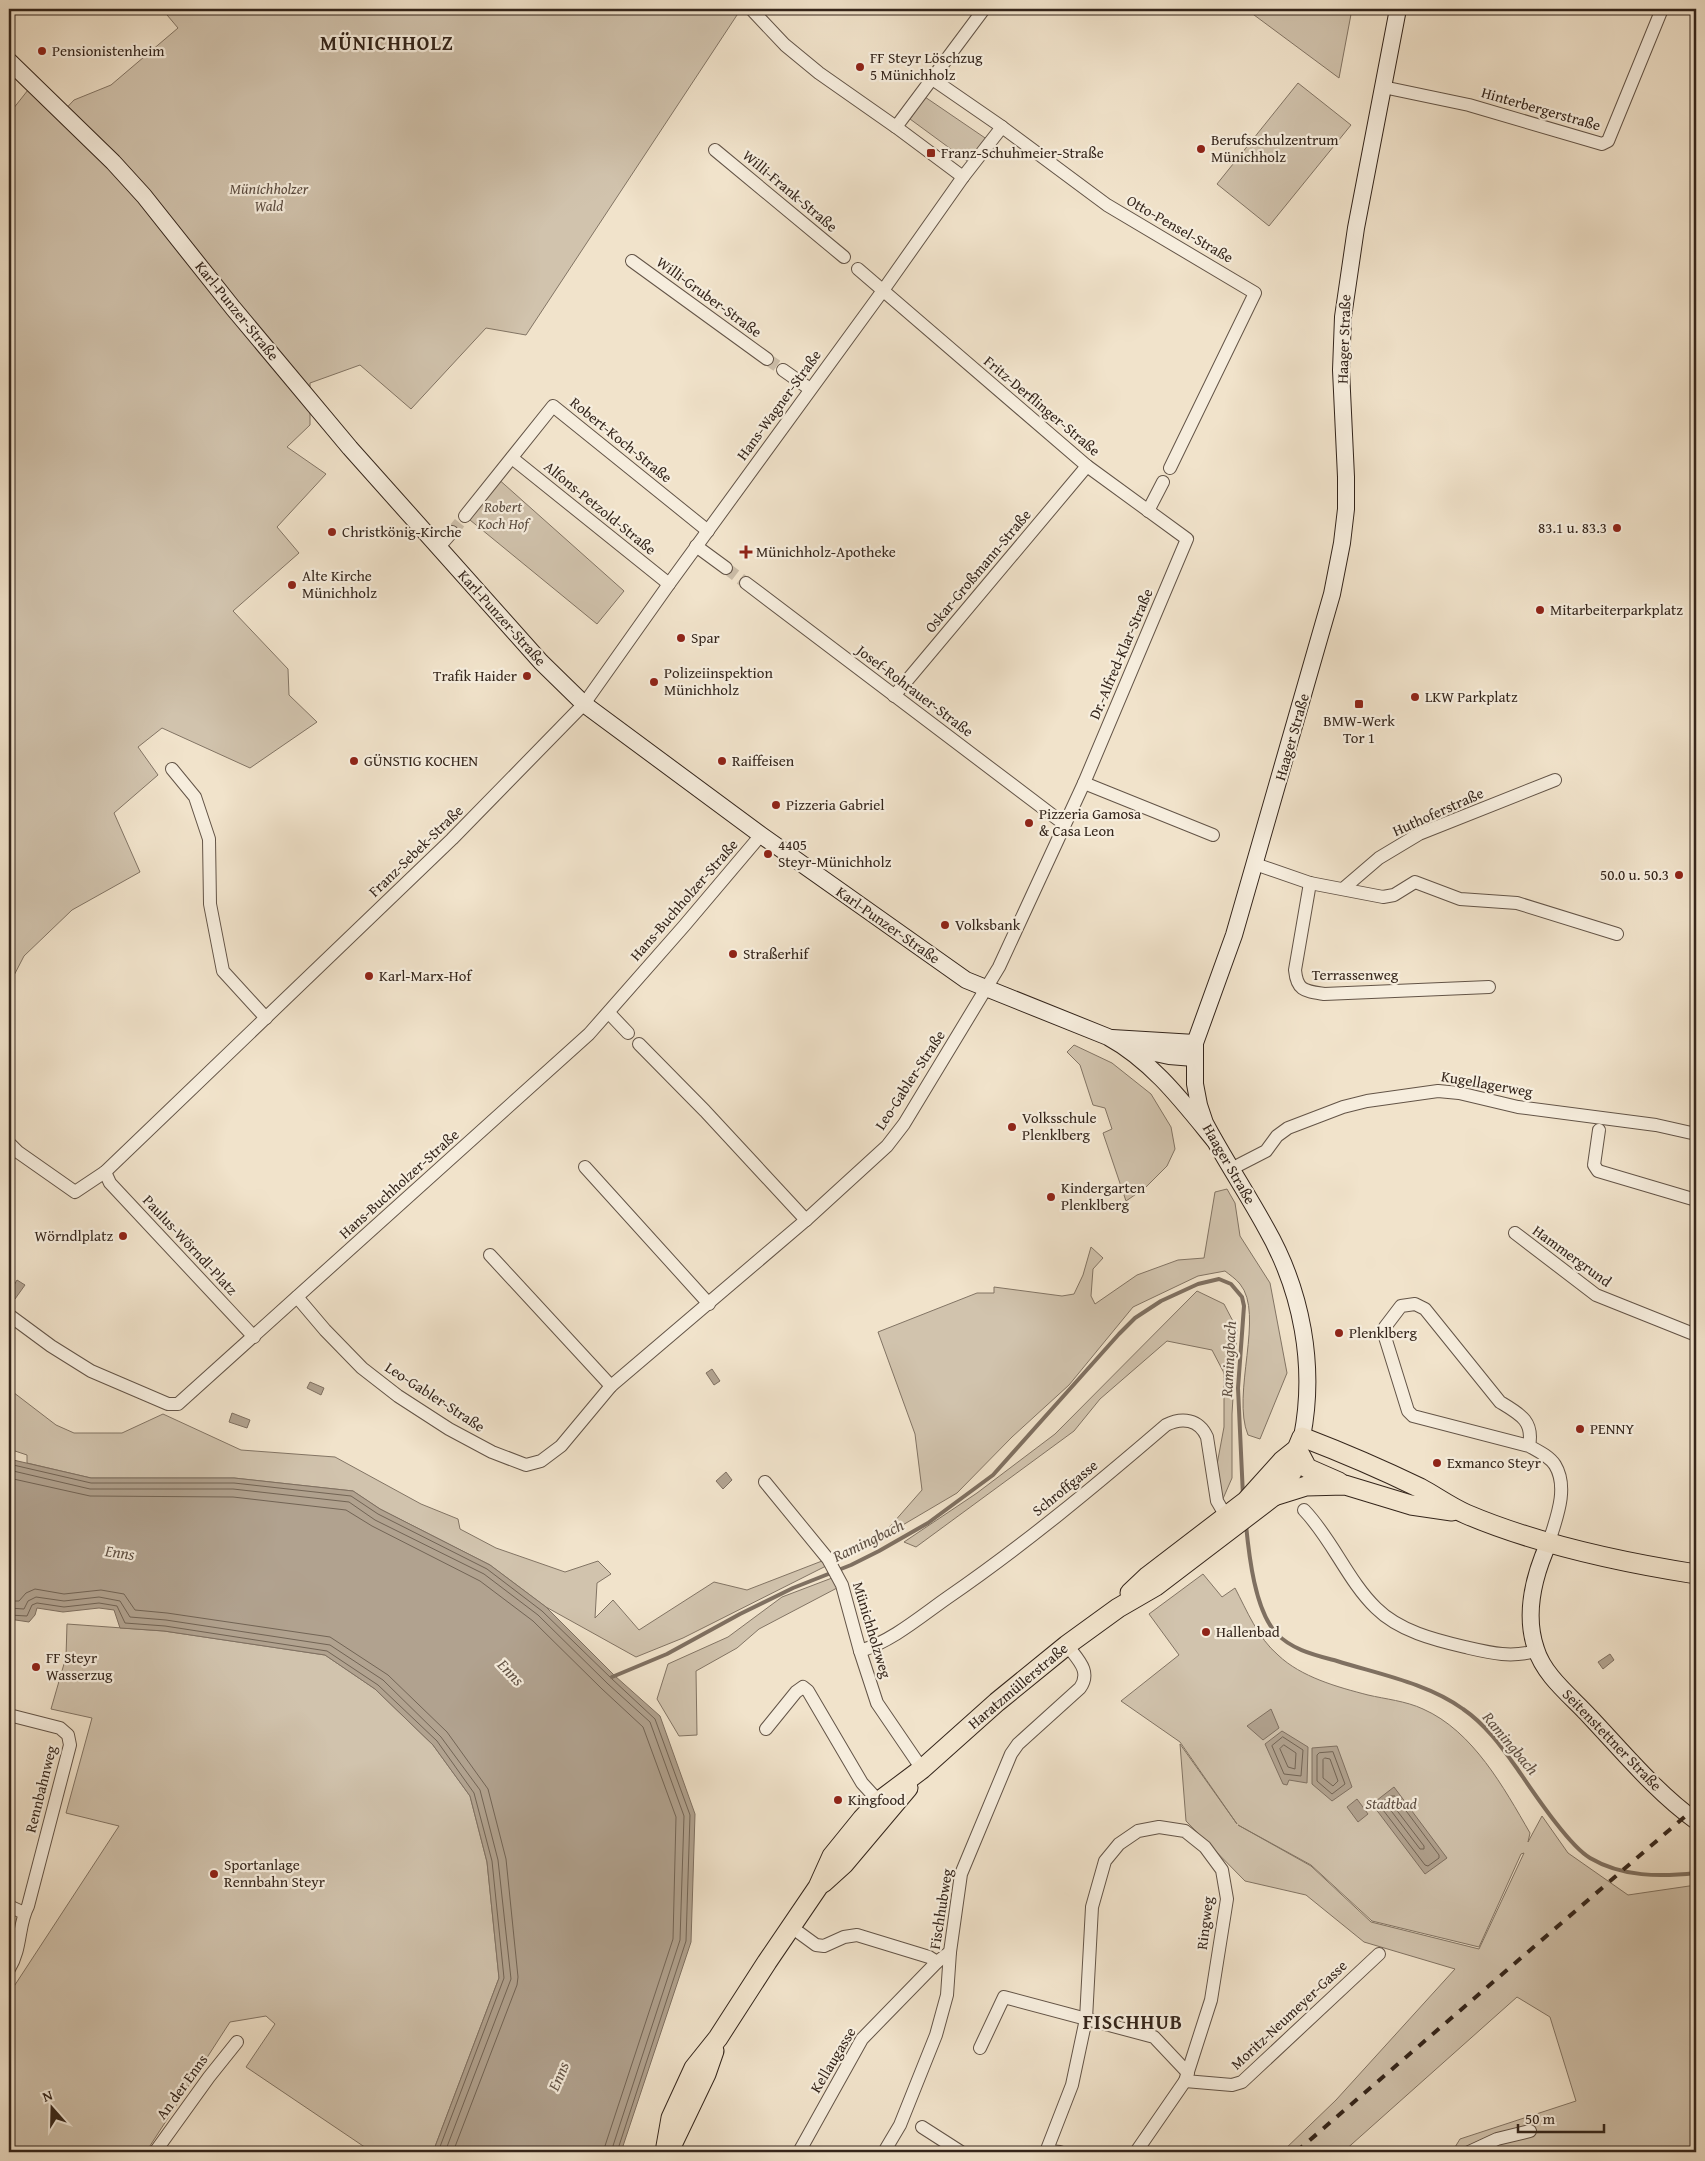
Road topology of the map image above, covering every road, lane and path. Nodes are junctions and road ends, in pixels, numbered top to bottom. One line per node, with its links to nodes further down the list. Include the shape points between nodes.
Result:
1 (751, 9): 8 (street, via 785,45 819,74)
2 (984, 9): 6 (street)
3 (1398, 9): 7 (main road, Haager Straße)
4 (1662, 9): 7 (street, Hinterbergerstraße, via 1608,141 1602,144 1470,105)
5 (9, 61): 29 (main road, Karl-Punzer-Straße, via 144,196 343,441)
6 (931, 78): 8 (street); 9 (street, Otto-Pensel-Straße)
7 (1384, 87): 41 (main road, Haager Straße, via 1356,228 1343,317 1341,370 1346,477 1342,544 1320,642)
8 (896, 127): 11 (street)
9 (1002, 127): 11 (street, Hans-Wagner-Straße); 21 (street, Otto-Pensel-Straße, via 1107,205 1255,293)
10 (715, 150): 12 (street, Willi-Frank-Straße)
11 (963, 177): 15 (street, Hans-Wagner-Straße)
12 (844, 257)
13 (632, 261): 16 (street, Willi-Gruber-Straße)
14 (858, 269): 15 (street)
15 (884, 290): 18 (street, Hans-Wagner-Straße); 20 (street, Fritz-Derflinger-Straße)
16 (767, 359)
17 (783, 370): 18 (street)
18 (810, 388): 25 (street, Hans-Wagner-Straße)
19 (512, 458): 24 (street, Robert-Koch-Straße); 25 (street, Robert-Koch-Straße, via 553,406); 32 (street, Alfons-Petzold-Straße)
20 (1087, 466): 23 (street, Fritz-Derflinger-Straße); 33 (street, Oskar-Großmann-Straße)
21 (1170, 468)
22 (1163, 482): 23 (street)
23 (1148, 511): 27 (street, Fritz-Derflinger-Straße)
24 (466, 516)
25 (708, 531): 28 (street, Hans-Wagner-Straße)
26 (452, 532): 29 (street)
27 (1187, 539): 37 (street, Dr.-Alfred-Klar-Straße)
28 (696, 546): 30 (street); 32 (street, Hans-Wagner-Straße)
29 (439, 548): 34 (main road, Karl-Punzer-Straße, via 541,662)
30 (726, 568)
31 (746, 583): 33 (street, Josef-Rohrauer-Straße)
32 (668, 584): 34 (street, Hans-Wagner-Straße)
33 (894, 696): 38 (street, Josef-Rohrauer-Straße)
34 (584, 704): 39 (main road, Karl-Punzer-Straße); 48 (street, Franz-Sebek-Straße, via 452,839)
35 (172, 769): 48 (street, via 195,797 208,839 210,904 223,971)
36 (1555, 780): 43 (street, Huthoferstraße, via 1419,834 1379,858)
37 (1084, 783): 38 (street, Dr.-Alfred-Klar-Straße); 40 (street)
38 (1064, 824): 46 (street, Dr.-Alfred-Klar-Straße)
39 (761, 835): 46 (main road, Karl-Punzer-Straße, via 948,969); 47 (street, Hans-Buchholzer-Straße)
40 (1213, 835)
41 (1255, 864): 42 (street); 53 (main road, Haager Straße)
42 (1310, 883): 43 (street); 45 (street, Terrassenweg, via 1295,970 1296,982 1305,991 1324,994)
43 (1344, 888): 44 (street, via 1384,897 1394,895 1415,882 1460,899 1518,903)
44 (1617, 934)
45 (1490, 987)
46 (987, 989): 50 (main road, Karl-Punzer-Straße); 62 (street, Leo-Gabler-Straße, via 904,1124 887,1146)
47 (609, 1013): 49 (street); 65 (street, Hans-Buchholzer-Straße, via 432,1177)
48 (266, 1018): 60 (street, Franz-Sebek-Straße)
49 (628, 1033)
50 (1108, 1037): 52 (main road, Karl-Punzer-Straße); 53 (main road, Karl-Punzer-Straße)
51 (639, 1044): 62 (street)
52 (1125, 1046): 53 (main road, Karl-Punzer-Straße, via 1169,1056); 56 (main road, Karl-Punzer-Straße, via 1171,1088)
53 (1194, 1050): 56 (main road, Haager Straße, via 1194,1084)
54 (1599, 1130): 61 (street, via 1594,1164 1598,1171)
55 (1696, 1134): 59 (street, Kugellagerweg, via 1656,1125 1518,1107 1438,1091 1359,1103 1298,1124 1277,1136 1266,1151)
56 (1214, 1140): 59 (main road, Haager Straße)
57 (9, 1143): 60 (street, Franz-Sebek-Straße, via 75,1192)
58 (585, 1168): 66 (street)
59 (1231, 1170): 71 (main road, Haager Straße, via 1280,1254 1298,1308 1304,1334 1307,1386 1306,1416)
60 (105, 1172): 69 (street, Paulus-Wörndl-Platz, via 110,1183)
61 (1696, 1200)
62 (806, 1220): 66 (street, Leo-Gabler-Straße)
63 (1515, 1234): 68 (street, Hammergrund, via 1596,1295)
64 (490, 1255): 70 (street)
65 (296, 1297): 69 (street, Hans-Buchholzer-Straße); 70 (street, Leo-Gabler-Straße, via 362,1368 398,1396 492,1452 526,1465 541,1461 561,1446)
66 (709, 1304): 70 (street, Leo-Gabler-Straße)
67 (9, 1315): 69 (street, Hans-Buchholzer-Straße, via 91,1371 168,1404 178,1404)
68 (1696, 1335)
69 (254, 1337)
70 (611, 1386)
71 (1299, 1443): 74 (main road, via 1307,1468); 75 (main road, via 1292,1472); 77 (main road, via 1420,1488); 78 (main road, Haratzmüllerstraße)
72 (1529, 1446): 72 (street, via 1529,1425 1500,1402 1425,1309 1410,1303 1401,1306 1385,1327 1384,1337 1410,1414); 79 (street, via 1555,1465 1561,1484 1560,1506)
73 (765, 1482): 82 (street, Münichholzweg, via 828,1559 842,1585)
74 (1346, 1485): 75 (main road, via 1306,1486); 77 (main road, via 1411,1505)
75 (1274, 1496): 78 (main road, Haratzmüllerstraße)
76 (1304, 1510): 83 (street, via 1368,1599 1384,1615 1440,1641 1506,1655)
77 (1465, 1513): 79 (main road)
78 (1230, 1519): 81 (main road, Haratzmüllerstraße, via 1156,1586 1118,1608); 82 (street, Schroffgasse, via 1217,1501 1204,1431 1187,1420 1175,1420 1166,1424 999,1562 905,1627)
79 (1549, 1542): 80 (main road, via 1625,1562); 83 (main road, Seitenstettner Straße, via 1537,1572 1530,1607)
80 (1696, 1574)
81 (1067, 1645): 86 (main road, Haratzmüllerstraße); 92 (street, Fischhubweg, via 1084,1667 1084,1681 1011,1754 961,1874)
82 (860, 1651): 86 (street, Münichholzweg, via 877,1703)
83 (1536, 1651): 88 (main road, Seitenstettner Straße, via 1552,1676 1655,1786)
84 (9, 1715): 90 (street, Rennbahnweg, via 60,1728 70,1745)
85 (766, 1729): 87 (street, via 796,1692 803,1687 808,1690 862,1782)
86 (922, 1769): 87 (main road, Haratzmüllerstraße)
87 (884, 1807): 91 (main road, Haratzmüllerstraße, via 844,1864 818,1886)
88 (1696, 1821)
89 (9, 1906): 90 (street)
90 (24, 1913): 95 (street, Rennbahnweg, via 20,1943)
91 (790, 1926): 94 (street, Fischhubweg, via 816,1946 857,1935); 103 (main road, Haratzmüllerstraße, via 718,2038 694,2068 671,2118)
92 (950, 1952): 94 (street, Kellaugasse); 105 (street, Fischhubweg, via 947,1995 936,2035 900,2125)
93 (1379, 1954): 99 (street, Moritz-Neumeyer-Gasse, via 1242,2082 1232,2086)
94 (937, 1962): 104 (street, Kellaugasse, via 862,2039)
95 (9, 1969)
96 (1086, 2019): 98 (street, via 1004,1997); 99 (street, via 1154,2037); 99 (street, Ringweg, via 1092,1907 1105,1861 1119,1844 1138,1832 1159,1827 1185,1831 1205,1847 1222,1870 1227,1899 1211,2000); 107 (street, Ringweg, via 1072,2085)
97 (237, 2042): 102 (street, An der Enns)
98 (980, 2048)
99 (1186, 2077): 109 (street, Ringweg)
100 (922, 2127): 106 (street)
101 (1530, 2130): 110 (street, via 1497,2139)
102 (155, 2152)
103 (666, 2152)
104 (799, 2152)
105 (884, 2152)
106 (961, 2152)
107 (1046, 2152): 108 (street, Ringweg)
108 (1060, 2152)
109 (1136, 2152)
110 (1469, 2152)

